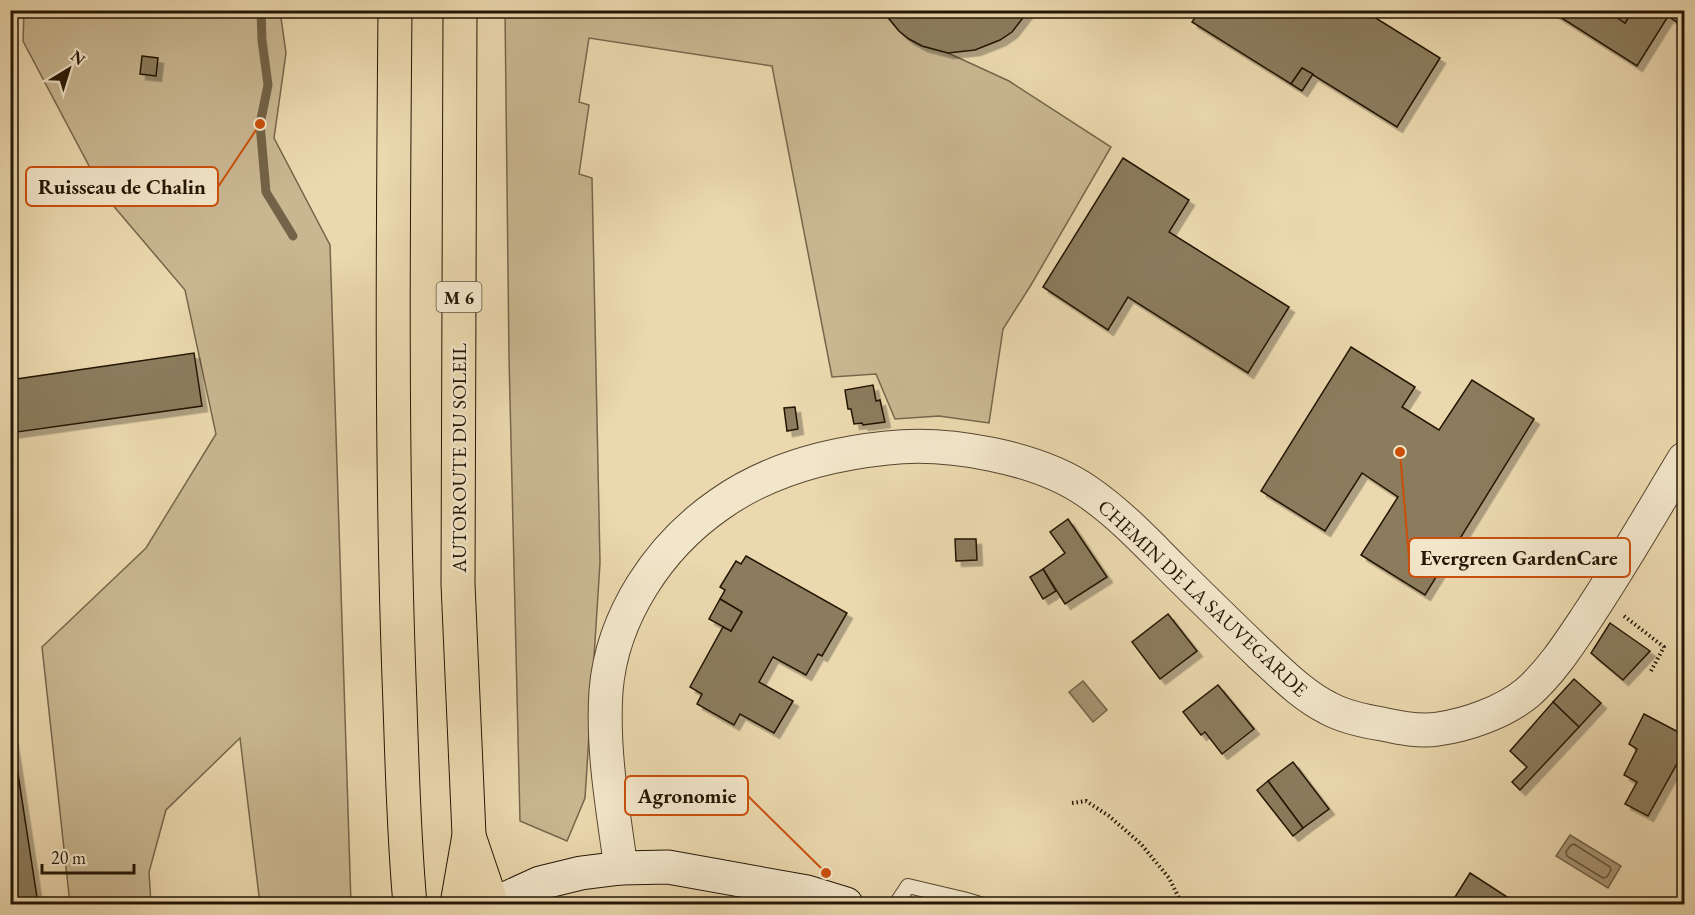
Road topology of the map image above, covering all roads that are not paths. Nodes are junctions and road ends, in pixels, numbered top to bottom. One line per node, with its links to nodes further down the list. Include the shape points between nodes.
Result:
1 (394, 10): 6 (highway, via 392,306 396,592)
2 (460, 10): 4 (highway, AUTOROUTE DU SOLEIL / M 6, via 458,584)
3 (1684, 459): 5 (street, CHEMIN DE LA SAUVEGARDE, via 1599,599 1549,671 1510,705 1465,724 1433,730 1398,728 1358,719 1329,709 1298,689 1128,524 1087,491 1048,471 972,452 904,446 799,466 760,481 726,499 680,535 651,570 622,627 607,687 605,725)
4 (468, 835): 7 (highway, AUTOROUTE DU SOLEIL / M 6); 8 (highway)
5 (621, 868): 8 (street, via 540,883); 9 (street, via 668,867 807,892)
6 (410, 904)
7 (457, 904)
8 (492, 904)
9 (846, 904)
10 (896, 904): 11 (lane, via 908,886)
11 (980, 904)

